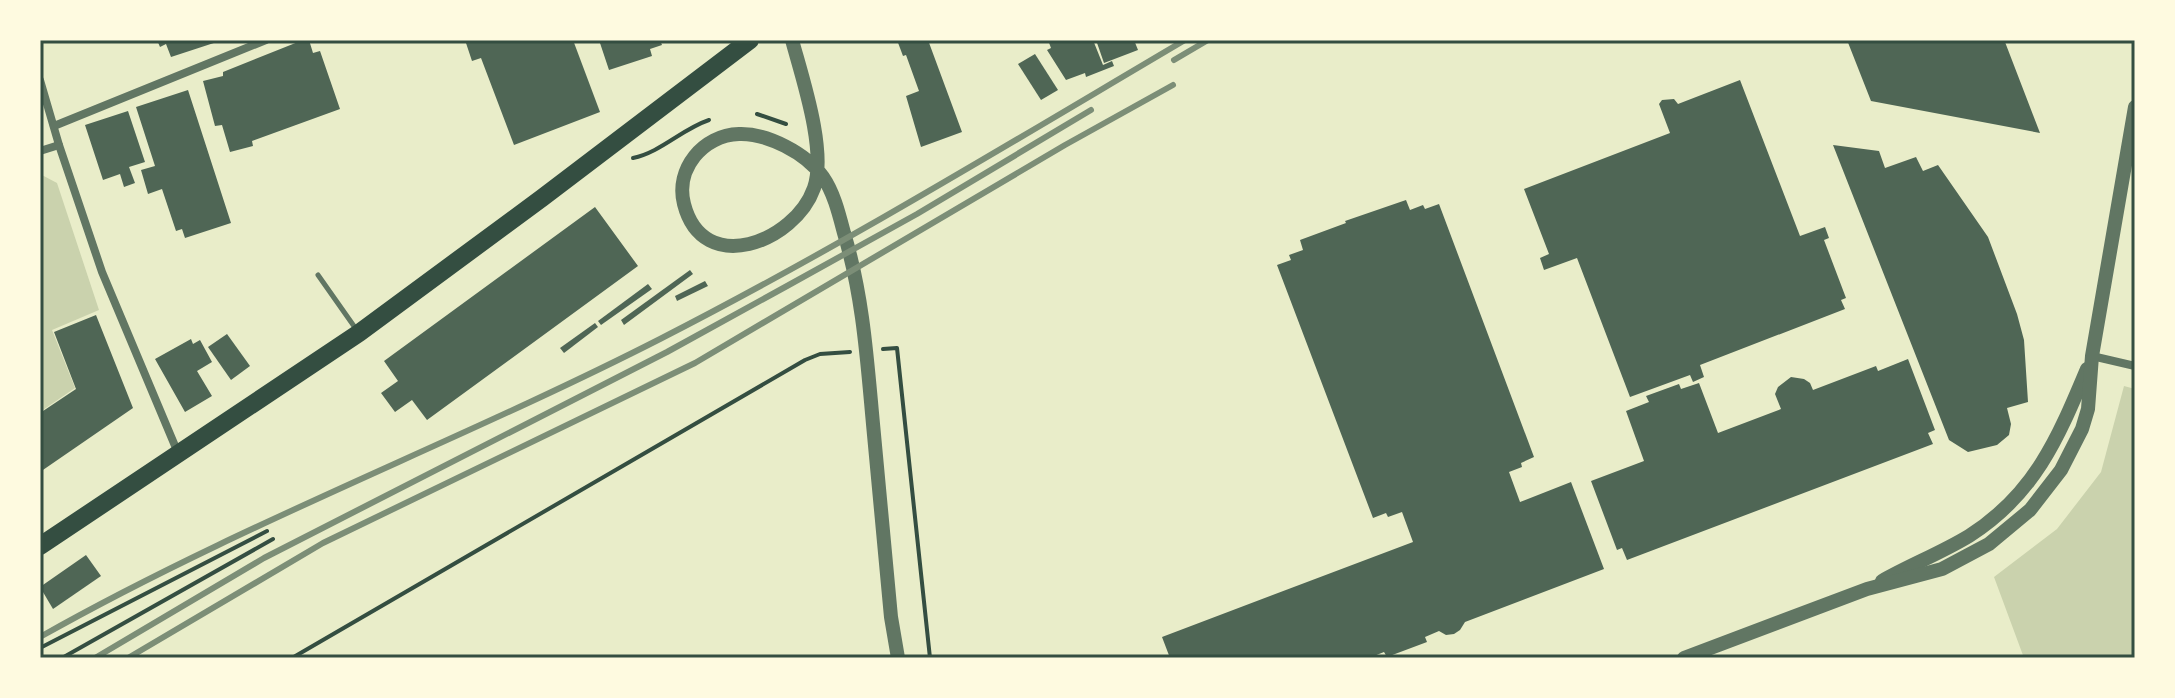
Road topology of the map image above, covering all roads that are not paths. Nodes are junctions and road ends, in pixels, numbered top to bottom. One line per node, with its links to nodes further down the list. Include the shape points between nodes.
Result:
1 (266, 40): 6 (street)
2 (750, 40): 10 (main road)
3 (792, 40): 15 (street, via 811,111 818,170 814,188 803,209 770,237 733,247 701,235 684,206 684,173 692,157 721,138 740,134 774,143 796,154 823,176 851,256 863,314)
4 (40, 80): 6 (street)
5 (2135, 107): 11 (street)
6 (54, 126): 7 (street)
7 (59, 145): 8 (street); 13 (street, via 102,272)
8 (40, 151)
9 (318, 275): 10 (lane)
10 (359, 333): 13 (main road)
11 (2092, 356): 12 (street); 16 (street, via 2082,429 2061,470 2030,510 2000,536 1966,558 1919,577 1867,589)
12 (2135, 366)
13 (178, 453): 14 (main road)
14 (40, 546)
15 (898, 658)
16 (1684, 658)

